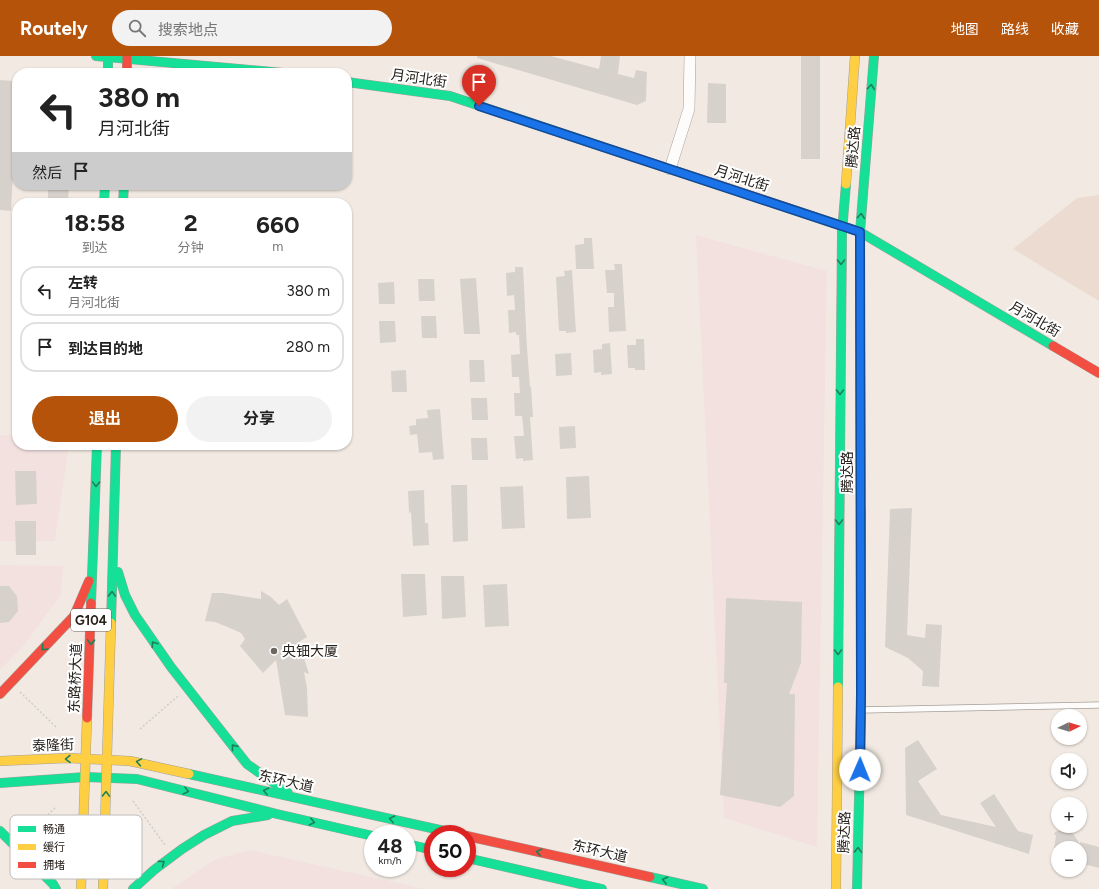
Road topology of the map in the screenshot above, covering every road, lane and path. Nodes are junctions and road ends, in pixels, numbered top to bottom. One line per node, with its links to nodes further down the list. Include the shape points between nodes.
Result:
1 (96, 56): 2 (main road)
2 (108, 56): 6 (main road); 7 (main road)
3 (690, 56): 11 (street, via 689,109)
4 (856, 56): 12 (main road, 腾达路)
5 (874, 56): 13 (main road, 腾达路, one-way to 5)
6 (127, 57): 8 (main road); 9 (main road)
7 (108, 68)
8 (127, 68)
9 (234, 68)
10 (352, 83): 11 (main road, 月河北街, via 450,96)
11 (670, 169): 12 (main road, 月河北街)
12 (842, 226): 13 (main road, 月河北街); 55 (main road, 腾达路, one-way to 55)
13 (860, 232): 14 (main road, 月河北街); 23 (main road, 腾达路)
14 (1099, 373)
15 (97, 450): 18 (main road, 东路桥大道 / G104, one-way to 18)
16 (116, 450): 17 (main road)
17 (113, 554): 27 (main road, one-way to 17); 32 (main road, one-way to 17, via 247,764 171,667 124,595)
18 (94, 569): 20 (main road, one-way to 20, via 74,616); 26 (main road, 东路桥大道 / G104, one-way to 26)
19 (18, 689): 24 (path)
20 (0, 694)
21 (180, 695): 25 (path)
22 (1099, 705): 23 (lane)
23 (861, 710): 56 (main road, 腾达路, one-way to 23)
24 (56, 727)
25 (140, 729)
26 (86, 759): 27 (main road, 泰隆街); 28 (main road, 泰隆街, one-way to 28); 29 (main road, 东路桥大道 / G104)
27 (107, 759): 30 (main road); 32 (main road, 东环大道, one-way to 27, via 143,763)
28 (0, 761)
29 (85, 777): 30 (main road); 31 (main road); 37 (main road, 东路桥大道 / G104)
30 (106, 777): 35 (main road, one-way to 35, via 137,779); 38 (main road, one-way to 30)
31 (0, 782)
32 (296, 798): 39 (main road, 东环大道, one-way to 32)
33 (133, 801): 44 (path)
34 (56, 807): 36 (path)
35 (277, 814): 41 (main road, one-way to 41); 52 (main road, one-way to 35, via 154,870 204,835 232,821)
36 (48, 815)
37 (83, 815)
38 (105, 815)
39 (424, 826)
40 (0, 831): 43 (main road)
41 (364, 834)
42 (476, 838): 54 (main road, 东环大道, one-way to 42)
43 (10, 841)
44 (165, 845)
45 (476, 860): 53 (main road)
46 (48, 879): 49 (main road)
47 (81, 879): 50 (main road, 东路桥大道 / G104)
48 (103, 879): 51 (main road, one-way to 48)
49 (56, 889)
50 (81, 889)
51 (103, 889)
52 (133, 889)
53 (602, 889)
54 (704, 889)
55 (836, 889)
56 (857, 889)

